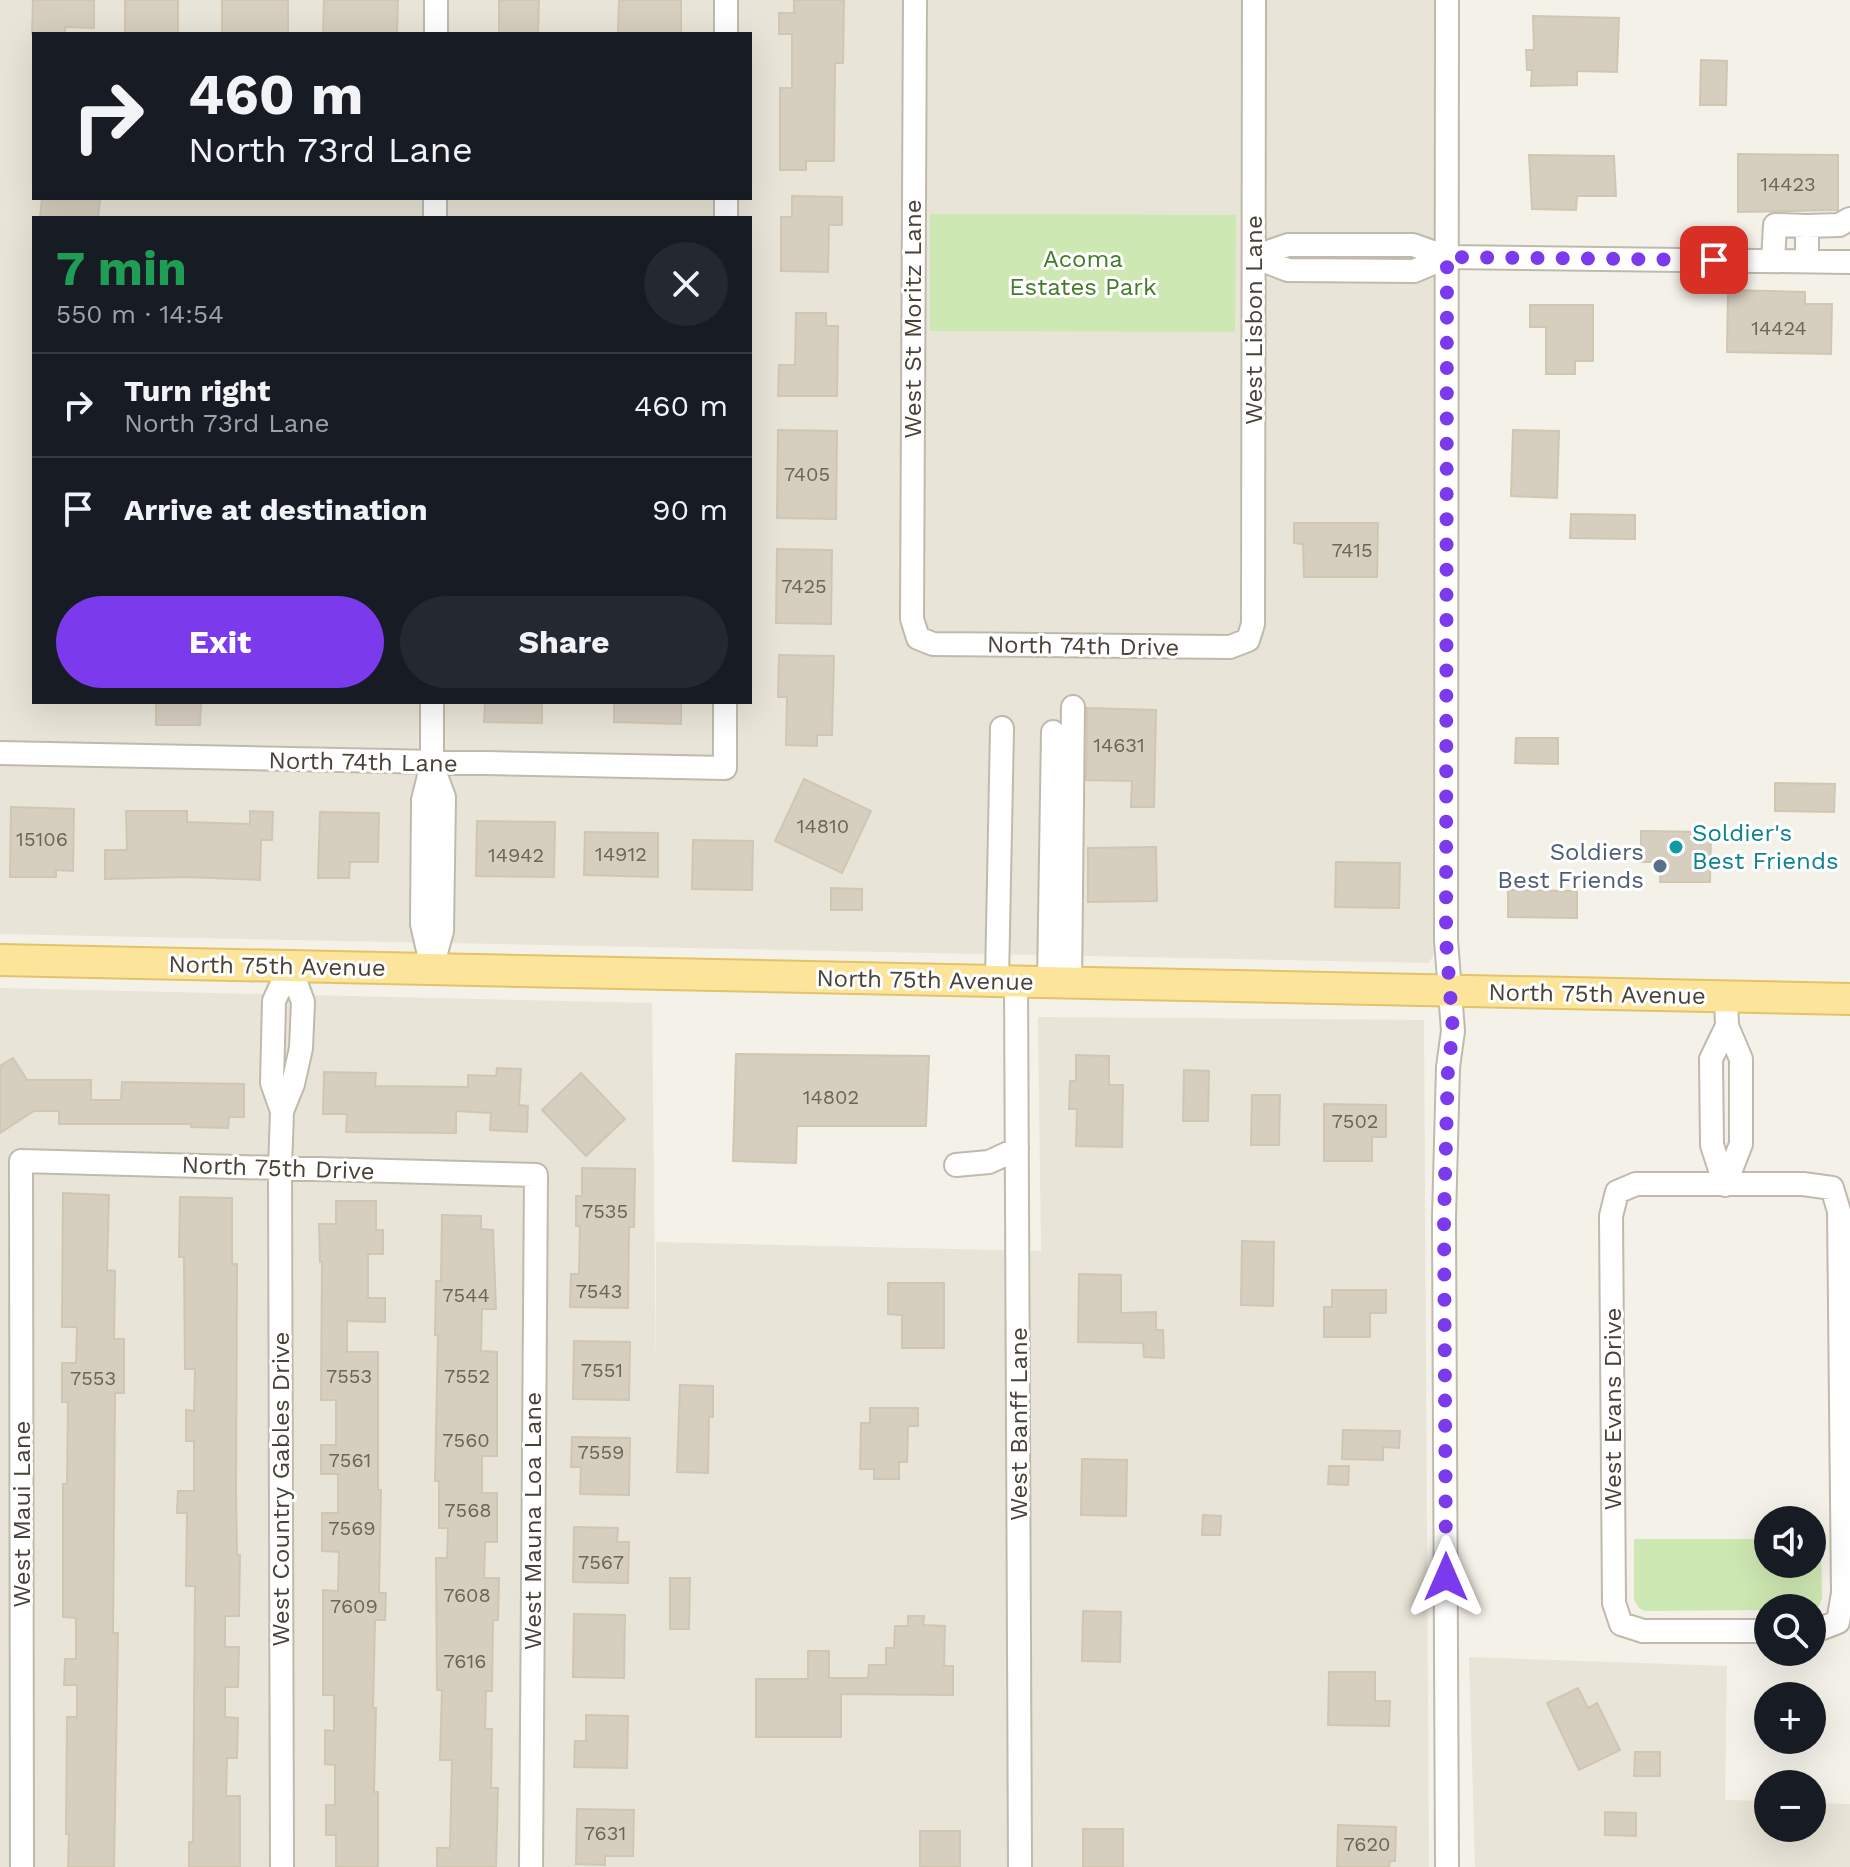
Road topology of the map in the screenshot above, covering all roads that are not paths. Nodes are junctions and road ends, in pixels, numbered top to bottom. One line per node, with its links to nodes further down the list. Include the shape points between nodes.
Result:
1 (436, 0): 6 (street)
2 (726, 0): 7 (street)
3 (915, 0): 17 (street, West St Moritz Lane, via 912,619)
4 (1254, 0): 11 (street, West Lisbon Lane)
5 (1447, 0): 12 (street)
6 (436, 32)
7 (726, 32)
8 (1850, 219): 9 (street, via 1839,225)
9 (1807, 226): 13 (street, via 1775,225); 14 (street)
10 (1368, 245): 11 (street, via 1288,245); 12 (street, via 1413,245); 16 (street)
11 (1254, 257): 16 (street, via 1288,270); 18 (street, West Lisbon Lane, via 1253,624)
12 (1447, 257): 13 (street); 16 (street, via 1414,271); 31 (street)
13 (1773, 261): 14 (street)
14 (1807, 261): 15 (street)
15 (1850, 262)
16 (1368, 271)
17 (918, 638): 18 (street, North 74th Drive, via 933,644 1214,647)
18 (1248, 640)
19 (432, 704): 25 (street)
20 (725, 704): 25 (street, North 74th Lane, via 725,768)
21 (1073, 707): 30 (street)
22 (1002, 728): 29 (street, West Banff Lane)
23 (1053, 732): 30 (street)
24 (0, 753): 25 (street, North 74th Lane)
25 (432, 764): 28 (street, via 423,800 422,924)
26 (0, 960): 27 (main road, North 75th Avenue)
27 (290, 966): 28 (main road, North 75th Avenue); 40 (street, West Country Gables Drive, via 274,1001 272,1083 282,1111)
28 (432, 968): 29 (main road, North 75th Avenue)
29 (1006, 981): 30 (main road, North 75th Avenue); 37 (street, West Banff Lane)
30 (1060, 983): 31 (main road, North 75th Avenue)
31 (1450, 991): 32 (main road, North 75th Avenue); 49 (street, via 1453,1031 1444,1217)
32 (1726, 996): 33 (main road, North 75th Avenue); 34 (street)
33 (1850, 999)
34 (1727, 1026): 35 (street, via 1711,1059); 36 (street, via 1741,1059)
35 (1711, 1106): 36 (street); 42 (street, via 1712,1145)
36 (1741, 1106): 42 (street, via 1741,1144)
37 (1017, 1149): 39 (street, via 989,1162); 48 (street, West Banff Lane)
38 (21, 1161): 40 (street, North 75th Drive); 45 (street, West Maui Lane)
39 (956, 1165)
40 (280, 1169): 41 (street, North 75th Drive); 46 (street, West Country Gables Drive)
41 (536, 1175): 47 (street, West Mauna Loa Lane)
42 (1725, 1185): 43 (street, via 1832,1188 1839,1211 1843,1593 1838,1622); 44 (street, West Evans Drive, via 1636,1184 1617,1192 1611,1216 1614,1603 1621,1624 1643,1631)
43 (1826, 1627)
44 (1754, 1631)
45 (22, 1867)
46 (282, 1867)
47 (531, 1867)
48 (1020, 1867)
49 (1447, 1867)

